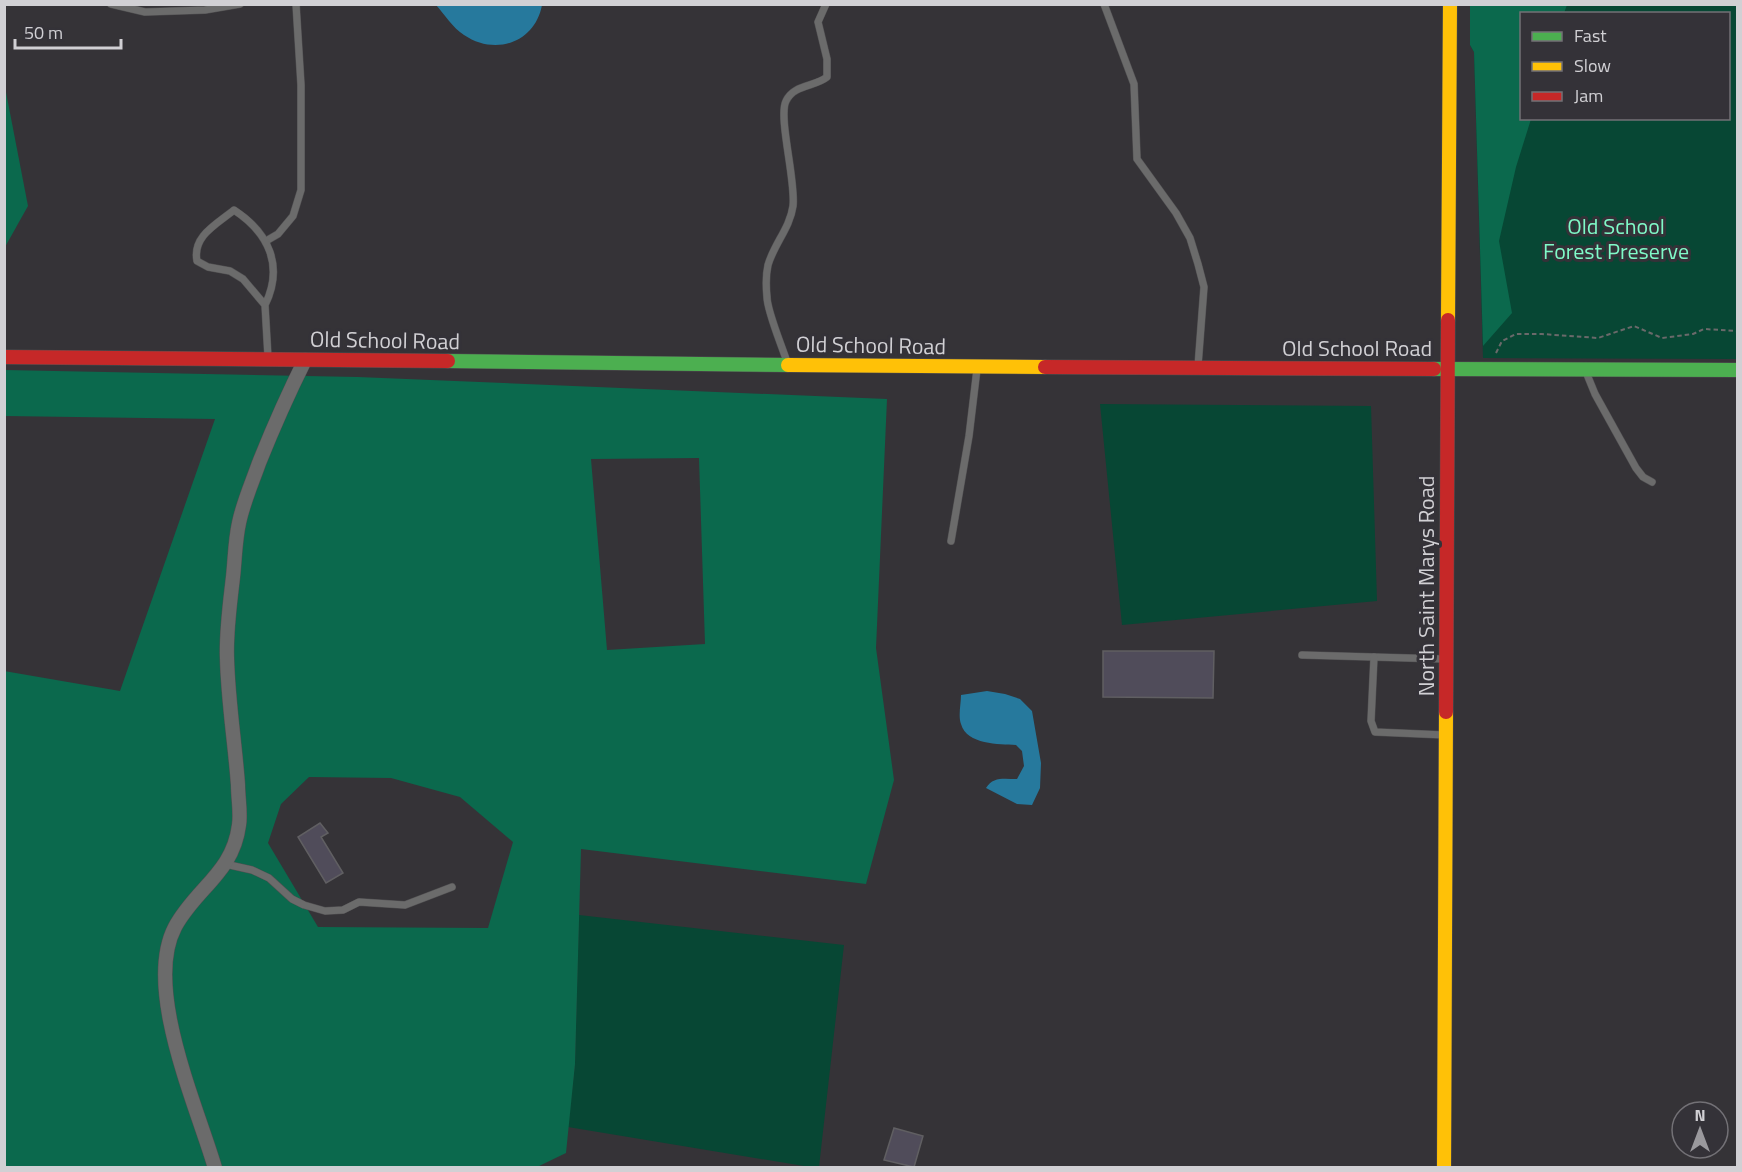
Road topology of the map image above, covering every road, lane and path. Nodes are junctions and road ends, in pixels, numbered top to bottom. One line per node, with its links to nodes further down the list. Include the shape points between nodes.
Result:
1 (111, 4): 2 (lane, via 145,12 205,10)
2 (240, 4)
3 (296, 4): 7 (lane, via 301,190 293,216 278,234)
4 (826, 4): 13 (lane, via 818,22 828,77 806,84 786,101 793,207 768,265 767,300)
5 (1104, 4): 15 (lane, via 1134,84 1137,159 1190,238 1204,287)
6 (1450, 4): 16 (street, North Saint Marys Road)
7 (266, 241): 8 (lane, via 273,271); 8 (lane, via 234,210 201,238 195,249 197,261 243,279)
8 (265, 306): 11 (lane)
9 (1737, 331): 17 (path, via 1704,329 1662,338 1634,326 1598,338 1516,334 1502,341)
10 (4, 357): 11 (street, Old School Road)
11 (268, 360): 12 (street, Old School Road)
12 (305, 360): 13 (street, Old School Road); 26 (street, via 281,408 239,524 227,658 240,823 236,843)
13 (788, 365): 14 (street, Old School Road)
14 (978, 367): 15 (street, Old School Road); 21 (lane)
15 (1198, 368): 16 (street, Old School Road)
16 (1447, 369): 17 (street, Old School Road); 24 (street, North Saint Marys Road)
17 (1487, 369): 18 (street, Old School Road)
18 (1585, 369): 19 (street, Old School Road); 20 (lane, via 1636,468)
19 (1737, 370)
20 (1653, 482)
21 (951, 541)
22 (1302, 655): 23 (lane)
23 (1374, 657): 24 (lane); 25 (lane, via 1371,721 1375,732)
24 (1447, 659): 25 (street, North Saint Marys Road)
25 (1448, 735): 29 (street, North Saint Marys Road)
26 (225, 864): 27 (lane, via 252,870 269,878 291,898 325,911 343,910 359,902 405,905); 28 (street, via 174,928 166,963 169,1010 190,1096)
27 (452, 887)
28 (215, 1167)
29 (1444, 1167)

